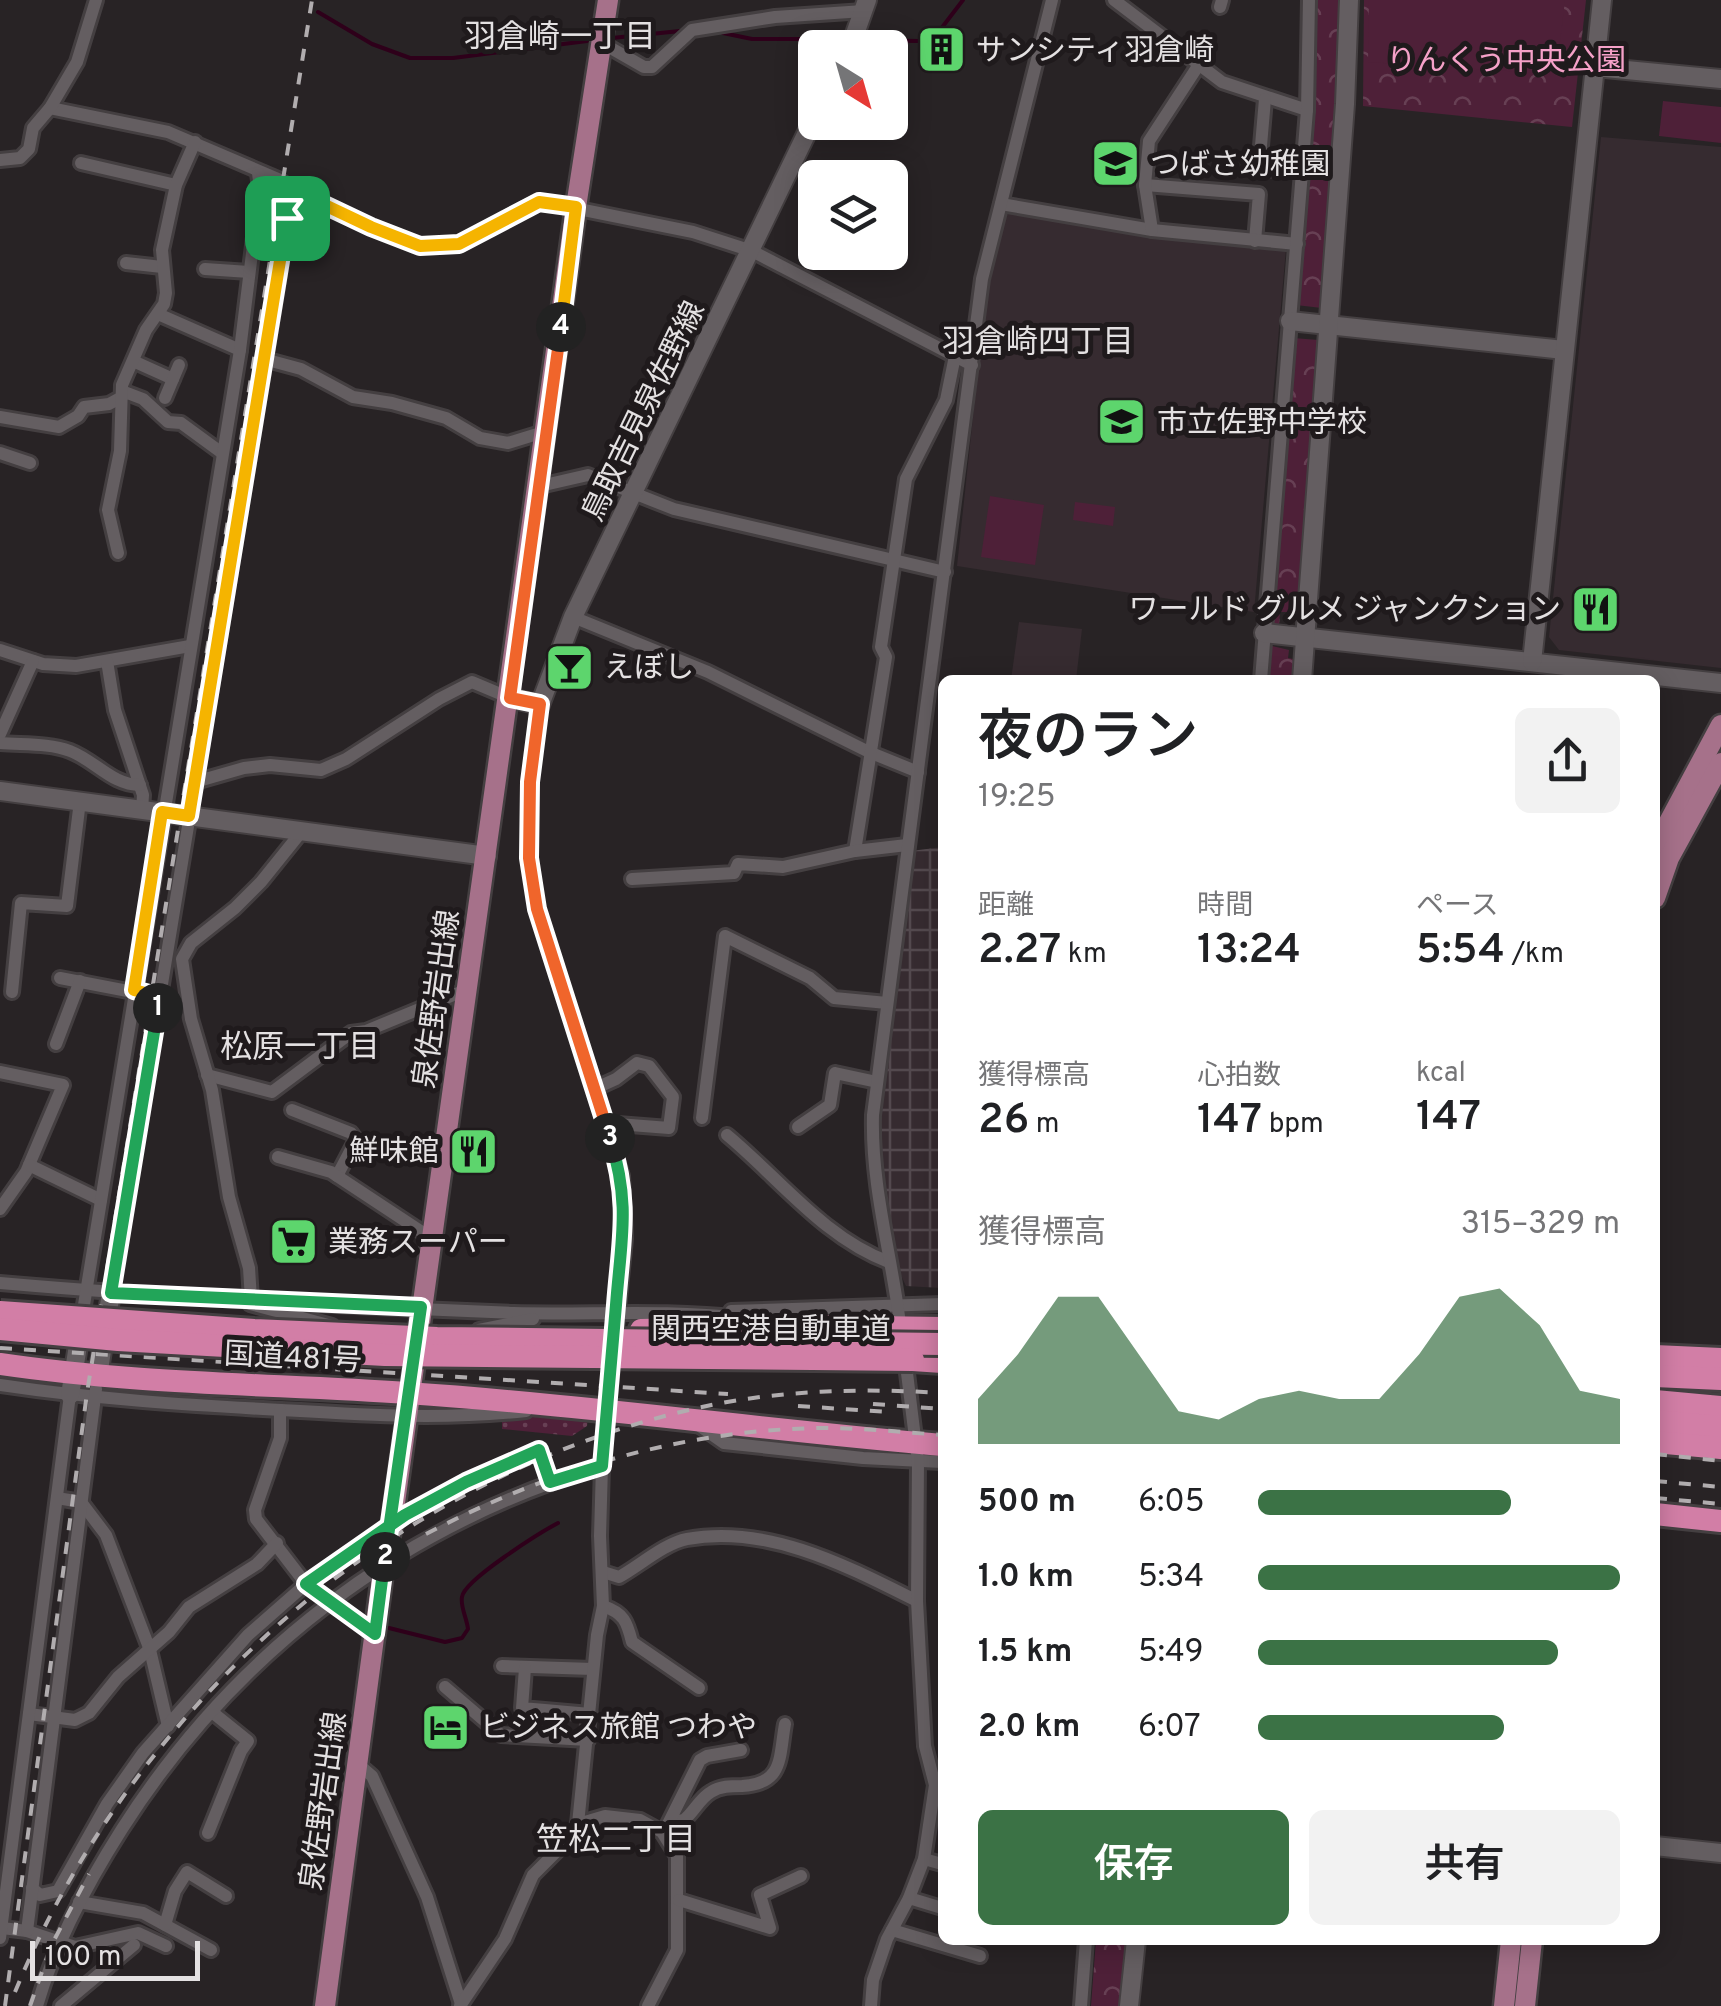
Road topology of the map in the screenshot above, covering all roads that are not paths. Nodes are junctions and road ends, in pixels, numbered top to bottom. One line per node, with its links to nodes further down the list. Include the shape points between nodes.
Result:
1 (96, 0): 15 (street, via 76,62)
2 (608, 0): 10 (main road, 泉佐野岩出線)
3 (1052, 0): 26 (street)
4 (1114, 0): 11 (street)
5 (1309, 0): 16 (street)
6 (1349, 0): 38 (street)
7 (1602, 0): 12 (street)
8 (865, 5): 9 (street); 10 (street, via 692,30 652,68)
9 (856, 30)
10 (602, 43): 27 (main road, 泉佐野岩出線)
11 (1198, 66): 14 (street); 24 (street, via 1149,141)
12 (1594, 67): 13 (street); 40 (street)
13 (1721, 79)
14 (1265, 99): 16 (street); 21 (street, via 1260,168)
15 (50, 108): 18 (street); 19 (street, via 33,128 29,149 20,158)
16 (1306, 110): 21 (street)
17 (804, 140): 31 (street, 鳥取吉見泉佐野線)
18 (195, 142): 22 (street); 23 (street)
19 (0, 160)
20 (81, 163): 23 (street)
21 (1302, 171): 30 (street)
22 (258, 173): 25 (street); 35 (street)
23 (176, 185): 33 (street)
24 (1145, 185): 28 (street); 29 (street, via 1259,194)
25 (293, 190): 27 (street, via 420,246 459,244 539,202); 42 (street)
26 (1001, 204): 28 (street); 45 (street, via 982,278)
27 (576, 207): 31 (street, via 694,232); 50 (main road, 泉佐野岩出線)
28 (1152, 230): 29 (street)
29 (1255, 241): 30 (street)
30 (1296, 244): 37 (street)
31 (752, 252): 41 (street); 55 (street, 鳥取吉見泉佐野線)
32 (126, 264): 33 (street)
33 (162, 268): 36 (street, via 166,293)
34 (206, 269): 35 (street)
35 (249, 272): 39 (street)
36 (158, 314): 39 (street); 43 (street)
37 (1290, 321): 38 (street); 60 (street)
38 (1328, 325): 40 (street); 61 (street)
39 (240, 350): 52 (street)
40 (1564, 350): 66 (street)
41 (956, 356): 45 (street); 57 (street, via 946,400 906,479)
42 (264, 360): 50 (street, via 301,369 353,397 446,418 480,438 508,443); 80 (street)
43 (132, 361): 46 (street); 47 (street)
44 (179, 365): 46 (street)
45 (972, 365): 58 (street)
46 (173, 379): 48 (street)
47 (122, 394): 49 (street, via 109,404 84,407 59,428); 52 (street, via 143,399); 56 (street, via 108,510)
48 (165, 398)
49 (0, 417)
50 (547, 431): 54 (main road, 泉佐野岩出線)
51 (0, 453): 53 (street)
52 (222, 453): 62 (street)
53 (30, 463)
54 (540, 486): 55 (street, via 588,476); 72 (main road, 泉佐野岩出線)
55 (634, 492): 57 (street, via 674,508); 59 (street, 鳥取吉見泉佐野線)
56 (118, 553)
57 (895, 560): 58 (street); 77 (street)
58 (945, 572): 79 (street)
59 (573, 616): 73 (street, 鳥取吉見泉佐野線); 77 (street, via 708,672)
60 (1264, 634): 61 (street); 67 (street)
61 (1304, 638): 66 (street); 68 (street)
62 (190, 646): 65 (street); 85 (street)
63 (0, 650): 64 (street)
64 (33, 661): 65 (street); 75 (street)
65 (107, 661): 81 (street)
66 (1532, 662): 69 (street)
67 (1261, 675)
68 (1302, 675)
69 (1655, 675)
70 (1660, 676): 71 (street)
71 (1721, 682)
72 (510, 698): 73 (street); 80 (street, via 472,682 321,770 270,765); 91 (main road, 泉佐野岩出線)
73 (540, 704): 105 (street, via 529,858 537,909)
74 (1721, 725): 88 (main road)
75 (0, 734)
76 (0, 742): 81 (street, via 64,748 118,782)
77 (868, 752): 79 (street); 90 (street)
78 (1721, 764): 93 (main road)
79 (918, 772): 89 (street)
80 (194, 782): 86 (street)
81 (140, 785): 84 (street)
82 (0, 792): 83 (street)
83 (80, 801): 84 (street); 98 (street, via 66,906 21,903)
84 (142, 810): 85 (street)
85 (162, 812): 86 (street); 97 (street)
86 (189, 816): 87 (street); 99 (street)
87 (302, 832): 91 (street); 103 (street, via 248,895 183,953)
88 (1660, 839)
89 (908, 845): 90 (street); 100 (street)
90 (856, 851): 92 (street, via 783,867 738,864 734,873)
91 (487, 856): 96 (main road, 泉佐野岩出線)
92 (632, 879)
93 (1660, 885)
94 (60, 978): 95 (street)
95 (80, 981): 97 (street); 101 (street)
96 (468, 989): 103 (street, via 351,1032 272,1092); 116 (main road, 泉佐野岩出線)
97 (134, 990): 99 (street); 114 (street)
98 (12, 992)
99 (160, 997): 123 (street)
100 (887, 1003): 104 (street); 107 (street, via 834,998 810,978 726,936)
101 (56, 1044)
102 (0, 1072): 112 (street, via 64,1085)
103 (207, 1075): 120 (street)
104 (878, 1082): 109 (street, via 834,1074 830,1105); 117 (street, via 872,1151)
105 (594, 1089): 108 (street); 108 (street, via 637,1064 649,1066 673,1096 669,1128)
106 (292, 1110): 113 (street, via 356,1140)
107 (702, 1118)
108 (605, 1123): 130 (street, via 622,1176 625,1238)
109 (798, 1127)
110 (727, 1135): 117 (street, via 785,1192 865,1253)
111 (278, 1157): 113 (street)
112 (29, 1165): 114 (street); 115 (street)
113 (337, 1176): 116 (street)
114 (101, 1200): 121 (street)
115 (0, 1209)
116 (431, 1238): 129 (main road, 泉佐野岩出線)
117 (890, 1262): 128 (street)
118 (0, 1284): 121 (street)
119 (223, 1298): 120 (street); 123 (street); 133 (street)
120 (251, 1299): 129 (street)
121 (85, 1301): 122 (highway, 国道481号); 123 (highway, 国道481号); 144 (street)
122 (0, 1303)
123 (110, 1303): 133 (highway, 国道481号); 145 (street)
124 (938, 1305): 128 (street)
125 (0, 1312): 136 (highway, 関西空港自動車道, bridge, via 457,1338)
126 (698, 1313): 128 (street); 130 (street); 131 (street)
127 (554, 1314): 129 (street); 130 (street); 135 (street)
128 (900, 1315): 131 (highway, 国道481号); 132 (highway, 国道481号); 159 (street)
129 (419, 1319): 133 (highway, 国道481号); 135 (highway, 国道481号); 148 (main road, 泉佐野岩出線)
130 (614, 1322): 131 (highway, 国道481号); 135 (highway, 国道481号); 152 (street)
131 (800, 1326)
132 (938, 1327)
133 (340, 1328)
134 (0, 1329): 139 (highway, 関西空港自動車道, bridge, via 385,1356)
135 (467, 1333)
136 (938, 1344)
137 (1660, 1356): 138 (highway)
138 (1721, 1359)
139 (938, 1362)
140 (1, 1369): 144 (highway, 国道481号)
141 (1660, 1376): 142 (highway)
142 (1721, 1379)
143 (164, 1381): 145 (highway, 国道481号); 146 (highway, 国道481号); 149 (street)
144 (72, 1385): 145 (highway, 国道481号); 163 (street)
145 (96, 1386): 149 (street); 164 (street)
146 (325, 1389): 148 (highway, 国道481号); 151 (street)
147 (1660, 1401): 150 (highway)
148 (408, 1405): 151 (street); 152 (highway, 国道481号); 168 (main road, 泉佐野岩出線)
149 (200, 1406): 151 (street)
150 (1721, 1407)
151 (284, 1410): 169 (street, via 255,1510)
152 (608, 1412): 159 (highway, 国道481号); 161 (street)
153 (1660, 1421): 154 (highway)
154 (1721, 1427)
155 (544, 1442): 165 (street)
156 (1660, 1442): 158 (highway)
157 (938, 1446): 159 (highway, 国道481号)
158 (1721, 1448)
159 (917, 1452): 160 (street); 174 (street)
160 (938, 1460)
161 (602, 1466): 162 (street); 171 (street)
162 (550, 1482): 168 (street, via 539,1450); 170 (street)
163 (56, 1498): 164 (street); 184 (street)
164 (81, 1502): 177 (street, via 106,1535); 186 (street)
165 (406, 1503)
166 (1660, 1515): 167 (highway)
167 (1721, 1521)
168 (392, 1524): 170 (main road, 泉佐野岩出線); 172 (street)
169 (278, 1543): 172 (street); 177 (street, via 188,1607)
170 (384, 1563): 173 (street); 176 (main road, 泉佐野岩出線)
171 (603, 1572): 174 (street, via 619,1577 684,1539 760,1538 841,1564); 175 (street)
172 (306, 1584): 173 (street); 190 (street, via 248,1635)
173 (329, 1601): 176 (street); 183 (street, via 267,1652)
174 (917, 1601): 187 (street)
175 (603, 1606): 180 (street); 182 (street, via 627,1620 632,1642)
176 (375, 1634): 193 (main road, 泉佐野岩出線)
177 (150, 1650): 186 (street, via 88,1714); 190 (street)
178 (502, 1666): 179 (street)
179 (525, 1668): 180 (street); 185 (street, via 522,1708)
180 (594, 1669): 185 (street)
181 (445, 1686): 191 (street, via 501,1735)
182 (699, 1688)
183 (212, 1712): 196 (street, via 248,1741); 206 (street, via 142,1798)
184 (29, 1714): 186 (street); 211 (street)
185 (590, 1714): 191 (street)
186 (54, 1717): 202 (street)
187 (925, 1721): 189 (street); 199 (street, via 935,1785)
188 (785, 1724): 195 (street, via 772,1777 709,1792 684,1820)
189 (938, 1725)
190 (168, 1726): 202 (street, via 107,1804 58,1891 40,1895)
191 (588, 1740): 194 (street)
192 (741, 1750): 195 (street, via 700,1760)
193 (358, 1764): 223 (street, via 372,1776 427,1897); 226 (main road, 泉佐野岩出線)
194 (578, 1824): 195 (street, via 604,1816); 223 (street, via 533,1875 504,1938)
195 (666, 1827): 205 (street, via 677,1856)
196 (208, 1833)
197 (1660, 1847): 198 (street)
198 (1721, 1854)
199 (924, 1859): 200 (street); 204 (street)
200 (938, 1863)
201 (801, 1876): 205 (street, via 760,1895 770,1928)
202 (32, 1888): 210 (street)
203 (226, 1896): 208 (street, via 187,1872)
204 (909, 1898): 207 (street); 209 (street)
205 (680, 1900): 227 (street, via 677,1950)
206 (79, 1902): 208 (street, via 143,1912); 212 (street)
207 (938, 1907)
208 (165, 1925): 221 (street)
209 (892, 1930): 213 (street); 228 (street)
210 (27, 1931): 211 (street); 212 (street)
211 (1, 1933)
212 (60, 1944): 220 (street, via 74,1948 138,1933); 224 (street)
213 (938, 1944)
214 (134, 1945): 225 (street)
215 (943, 1945): 222 (street)
216 (1086, 1945): 229 (street)
217 (1136, 1945): 230 (street)
218 (1510, 1945): 231 (main road)
219 (1531, 1945): 232 (main road)
220 (166, 1946)
221 (211, 1950)
222 (980, 1956)
223 (460, 2005)
224 (37, 2006)
225 (61, 2006)
226 (325, 2006)
227 (648, 2006)
228 (871, 2006)
229 (1081, 2006)
230 (1130, 2006)
231 (1504, 2006)
232 (1525, 2006)

